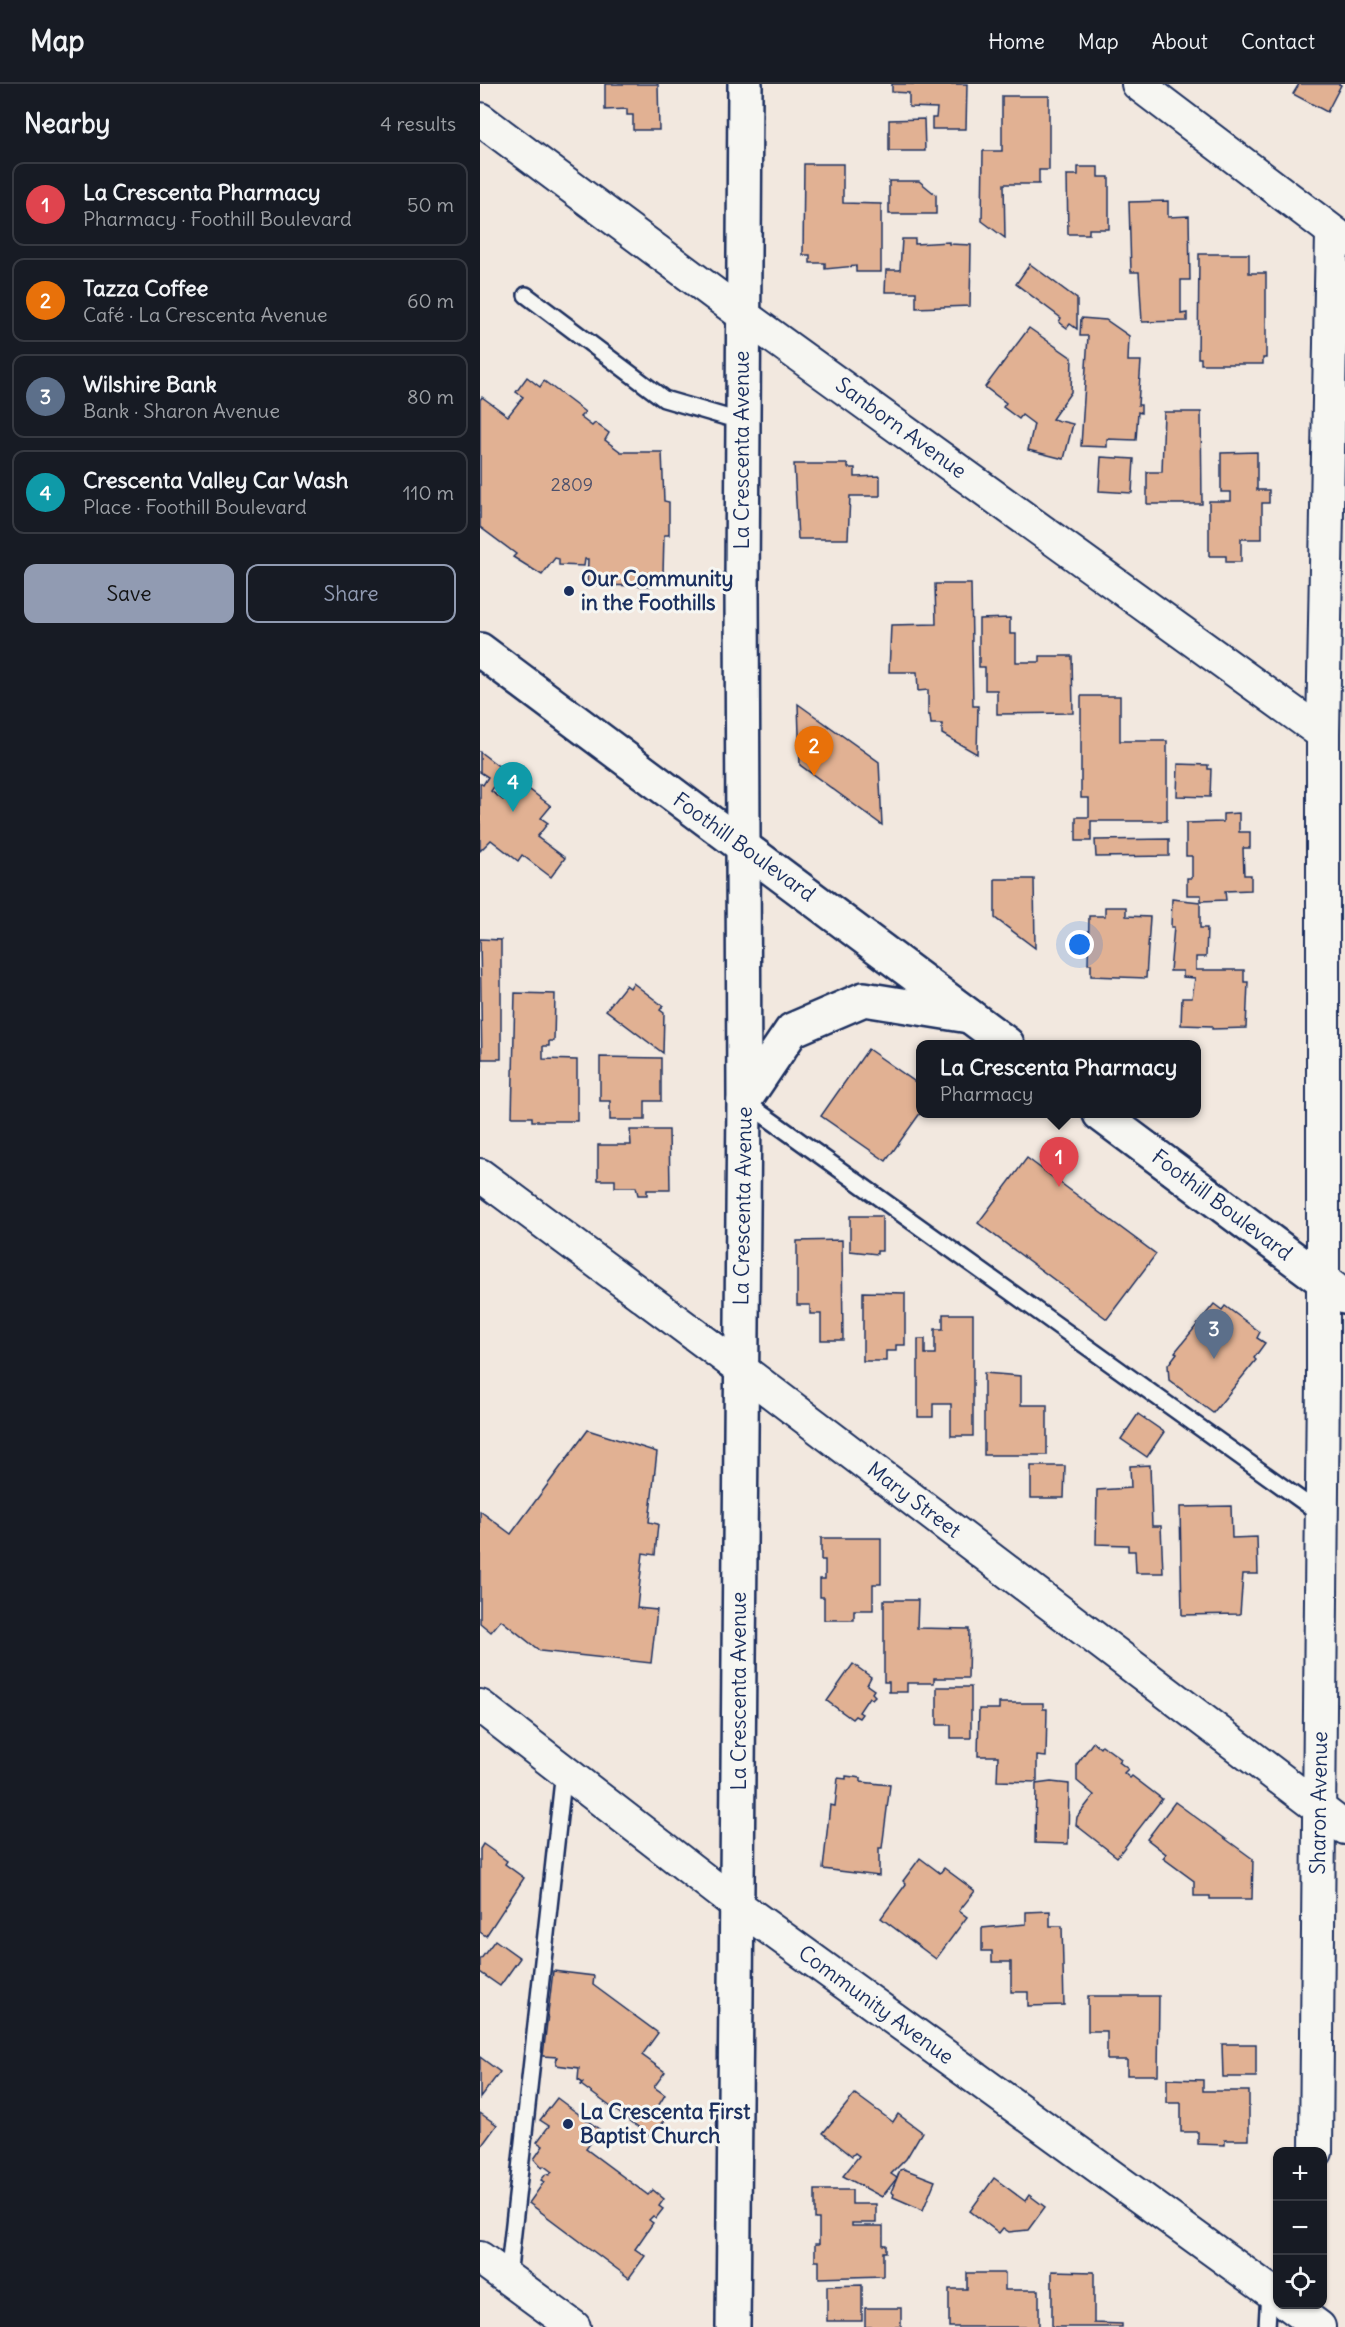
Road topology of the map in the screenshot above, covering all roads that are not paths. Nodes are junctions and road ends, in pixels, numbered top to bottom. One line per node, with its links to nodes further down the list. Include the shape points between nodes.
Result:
1 (745, 84): 6 (main road, La Crescenta Avenue)
2 (1138, 84): 4 (street)
3 (480, 119): 6 (street, Sanborn Avenue)
4 (1338, 236): 9 (street, Sharon Avenue)
5 (526, 295): 7 (lane, via 664,399)
6 (743, 315): 7 (main road, La Crescenta Avenue); 9 (street, Sanborn Avenue)
7 (743, 422): 10 (main road, La Crescenta Avenue)
8 (480, 650): 10 (main road, Foothill Boulevard)
9 (1331, 753): 16 (street, Sharon Avenue)
10 (743, 846): 11 (main road, Foothill Boulevard); 13 (main road, La Crescenta Avenue)
11 (969, 1016): 12 (main road, Foothill Boulevard); 13 (main road, via 864,999 792,1030)
12 (1002, 1040)
13 (744, 1101): 17 (main road, La Crescenta Avenue); 18 (lane)
14 (1107, 1118): 16 (main road, Foothill Boulevard)
15 (480, 1175): 17 (street, Mary Street)
16 (1334, 1289): 18 (street, Sharon Avenue)
17 (741, 1368): 21 (street, Mary Street); 23 (main road, La Crescenta Avenue)
18 (1322, 1515): 21 (street, Sharon Avenue)
19 (480, 1706): 20 (street, Community Avenue)
20 (564, 1771): 23 (street, Community Avenue); 26 (lane)
21 (1319, 1809): 22 (street, Mary Street); 24 (street, Sharon Avenue)
22 (1345, 1828)
23 (737, 1905): 27 (street, Community Avenue); 32 (main road, La Crescenta Avenue)
24 (1316, 2147)
25 (480, 2258): 26 (street)
26 (508, 2278): 31 (street)
27 (1273, 2294)
28 (1274, 2309): 33 (lane)
29 (1299, 2309): 30 (street, Community Avenue)
30 (1316, 2318)
31 (574, 2327)
32 (733, 2327)
33 (1267, 2327)

